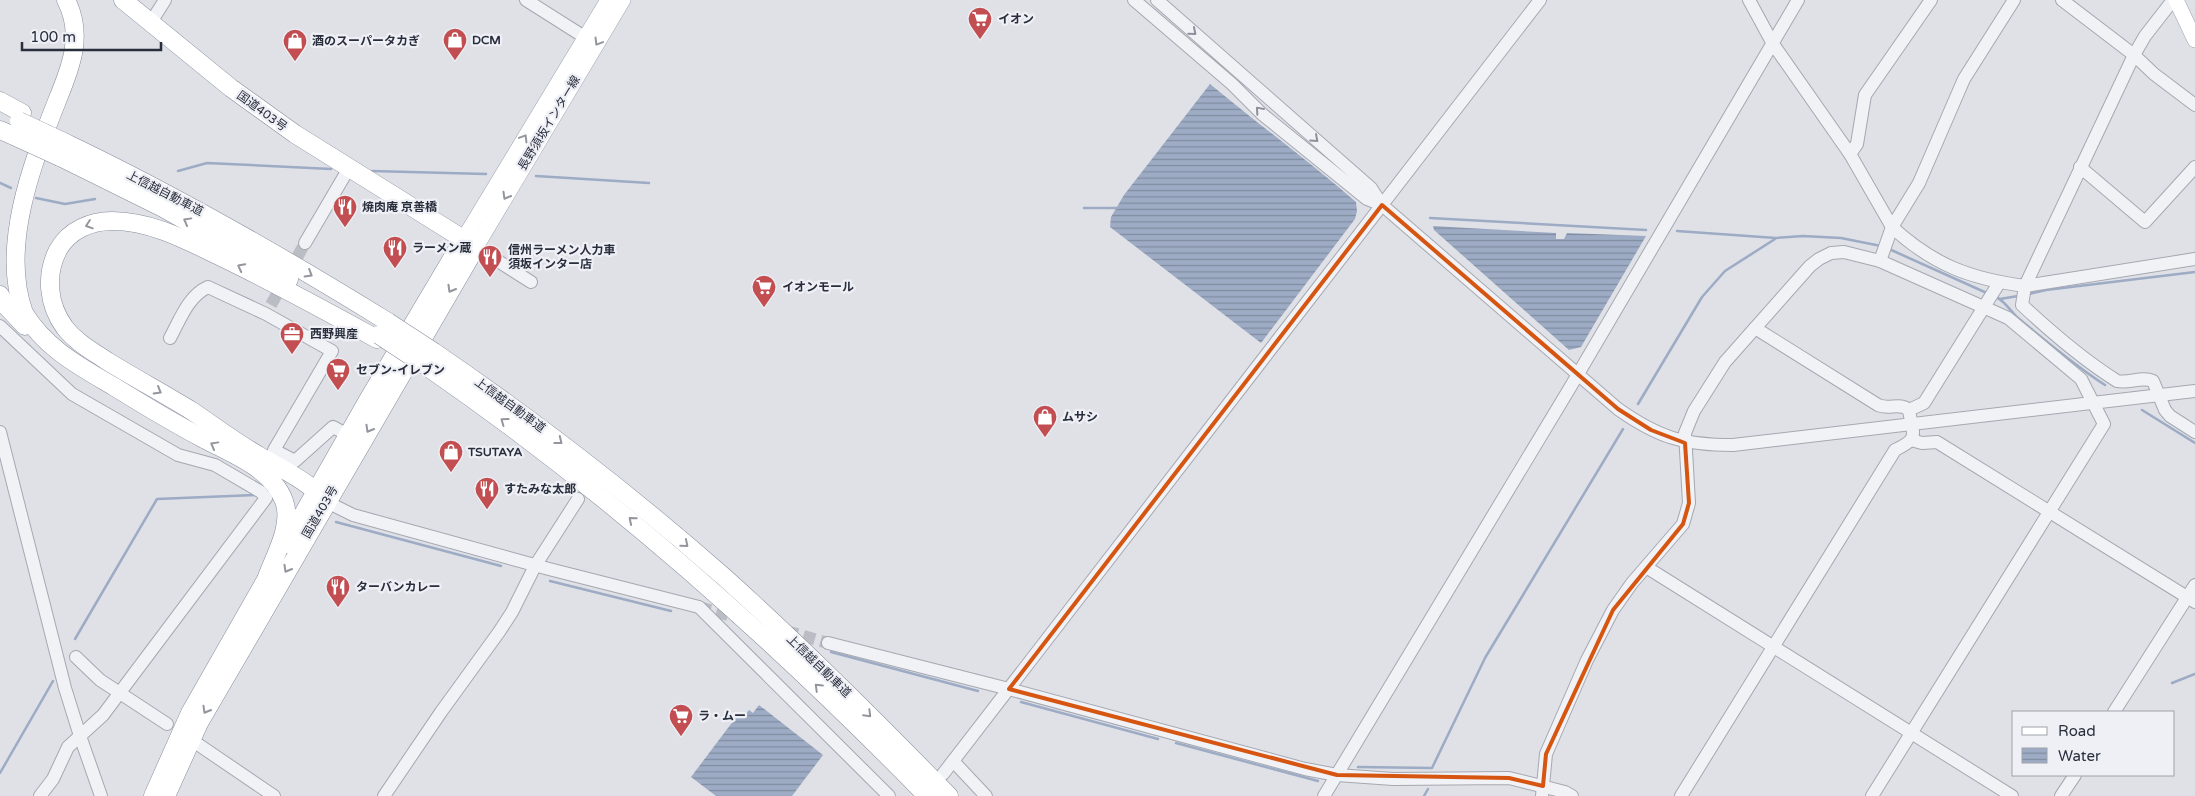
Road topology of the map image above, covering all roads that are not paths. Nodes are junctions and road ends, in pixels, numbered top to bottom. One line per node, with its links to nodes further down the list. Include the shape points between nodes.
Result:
1 (66, 0): 46 (highway, via 75,25 74,53 17,205 8,249 12,280 23,311 44,340)
2 (79, 0): 48 (highway, via 86,23 86,53 23,222 19,265 32,305 49,329 70,345)
3 (123, 0): 17 (highway, 国道403号)
4 (165, 0): 17 (street)
5 (526, 0): 18 (street)
6 (608, 0): 18 (main road, 長野須坂インター線)
7 (623, 0): 34 (main road, 長野須坂インター線, one-way to 34)
8 (1134, 0): 31 (street, one-way to 8, via 1367,200 1262,114)
9 (1157, 0): 31 (street, one-way to 31, via 1364,182)
10 (1540, 0): 31 (street)
11 (1749, 0): 20 (street)
12 (1798, 0): 20 (street)
13 (1931, 0): 27 (street, via 1865,95 1857,144)
14 (2014, 0): 32 (street, via 1964,80 1918,183)
15 (2062, 0): 21 (street)
16 (2175, 0): 19 (main road); 21 (street, via 2145,36)
17 (151, 22): 29 (highway, 国道403号, via 231,88)
18 (586, 38): 34 (main road, 長野須坂インター線, one-way to 18)
19 (2195, 40)
20 (1773, 44): 27 (street); 49 (street)
21 (2134, 55): 23 (street); 30 (street)
22 (0, 101): 25 (highway)
23 (2195, 105)
24 (0, 112): 25 (highway, 上信越自動車道)
25 (14, 125): 26 (highway); 26 (highway, 上信越自動車道, bridge)
26 (65, 146): 44 (highway, 上信越自動車道, one-way to 26, via 145,199); 44 (highway, 上信越自動車道, one-way to 44, via 201,207)
27 (1850, 154): 32 (street)
28 (2195, 167): 30 (street, via 2145,222)
29 (349, 168): 33 (street); 34 (highway, 国道403号)
30 (2080, 168): 39 (street)
31 (1382, 205): 49 (street); 72 (street)
32 (1892, 227): 35 (street); 38 (street, via 1931,258)
33 (305, 243)
34 (469, 243): 37 (street); 57 (highway, 国道403号); 61 (highway, 国道403号, one-way to 61)
35 (1881, 258): 41 (street); 43 (street, via 1844,252 1818,259)
36 (2195, 259): 39 (street)
37 (531, 282)
38 (1998, 285): 39 (street); 41 (street)
39 (2024, 292): 51 (street, via 2022,305 2051,332 2110,376 2122,382 2147,378 2155,384)
40 (0, 295): 46 (highway, via 15,317)
41 (1986, 305): 52 (street, via 2008,318 2081,379); 53 (street, via 1924,403)
42 (0, 326): 73 (street, via 72,394 178,455 215,465 266,498)
43 (1756, 328): 53 (street, via 1878,405); 59 (street, via 1716,374 1694,411 1685,433)
44 (382, 332): 47 (highway, 上信越自動車道, bridge); 48 (highway, one-way to 48, via 171,234 134,223 104,221 77,229 67,237 54,258 49,282 53,306 65,328 75,339)
45 (170, 338): 57 (street, via 189,304 208,287 268,309 332,350 274,450 294,461 333,427)
46 (58, 352): 60 (highway, one-way to 46, via 140,403)
47 (430, 359): 91 (highway, 上信越自動車道, one-way to 47, via 764,636 673,554); 92 (highway, 上信越自動車道, one-way to 92, via 537,424 723,576)
48 (116, 366): 61 (highway, one-way to 61, via 192,412)
49 (1578, 374): 59 (street, via 1638,424); 81 (street)
50 (2195, 390): 51 (street)
51 (2160, 395): 52 (street); 56 (street, via 2170,416)
52 (2092, 403): 54 (street); 63 (street, via 2104,424)
53 (1909, 410): 54 (street)
54 (1911, 424): 58 (street); 59 (street, via 1733,445)
55 (0, 432): 77 (street)
56 (2195, 432)
57 (348, 435): 61 (highway, 国道403号)
58 (1911, 440): 63 (street, via 1937,442); 70 (street, via 1895,450)
59 (1685, 443): 65 (street, via 1688,509 1679,530)
60 (252, 465): 61 (highway); 66 (highway, via 273,484 286,511 284,530)
61 (318, 497): 64 (street, via 353,514); 66 (highway, 国道403号); 87 (highway, 国道403号, one-way to 87, via 199,722)
62 (578, 499): 64 (street)
63 (2050, 512): 68 (street); 76 (street)
64 (535, 566): 89 (street, via 499,632); 90 (street, via 699,607)
65 (1646, 567): 70 (street); 83 (street, via 1613,610 1583,668 1546,754)
66 (267, 577): 86 (highway, 国道403号, via 190,713)
67 (2195, 584): 68 (street)
68 (2191, 600): 74 (street)
69 (828, 643): 72 (street)
70 (1775, 647): 76 (street); 96 (street)
71 (76, 657): 73 (street)
72 (1009, 689): 79 (street); 81 (street, via 1238,752)
73 (119, 693): 75 (street); 77 (street, via 103,715)
74 (2115, 711)
75 (167, 724)
76 (1912, 732): 97 (street); 98 (street)
77 (80, 736): 84 (street, via 64,753 53,780); 85 (street)
78 (204, 748): 88 (street)
79 (953, 761): 80 (street); 93 (street)
80 (943, 774)
81 (1337, 775): 83 (street, via 1401,779 1509,778); 94 (street)
82 (2074, 776): 99 (street)
83 (1542, 791): 95 (street)
84 (40, 796)
85 (101, 796)
86 (153, 796)
87 (166, 796)
88 (274, 796)
89 (384, 796)
90 (889, 796)
91 (927, 796)
92 (949, 796)
93 (986, 796)
94 (1324, 796)
95 (1572, 796)
96 (1681, 796)
97 (1872, 796)
98 (2012, 796)
99 (2061, 796)

